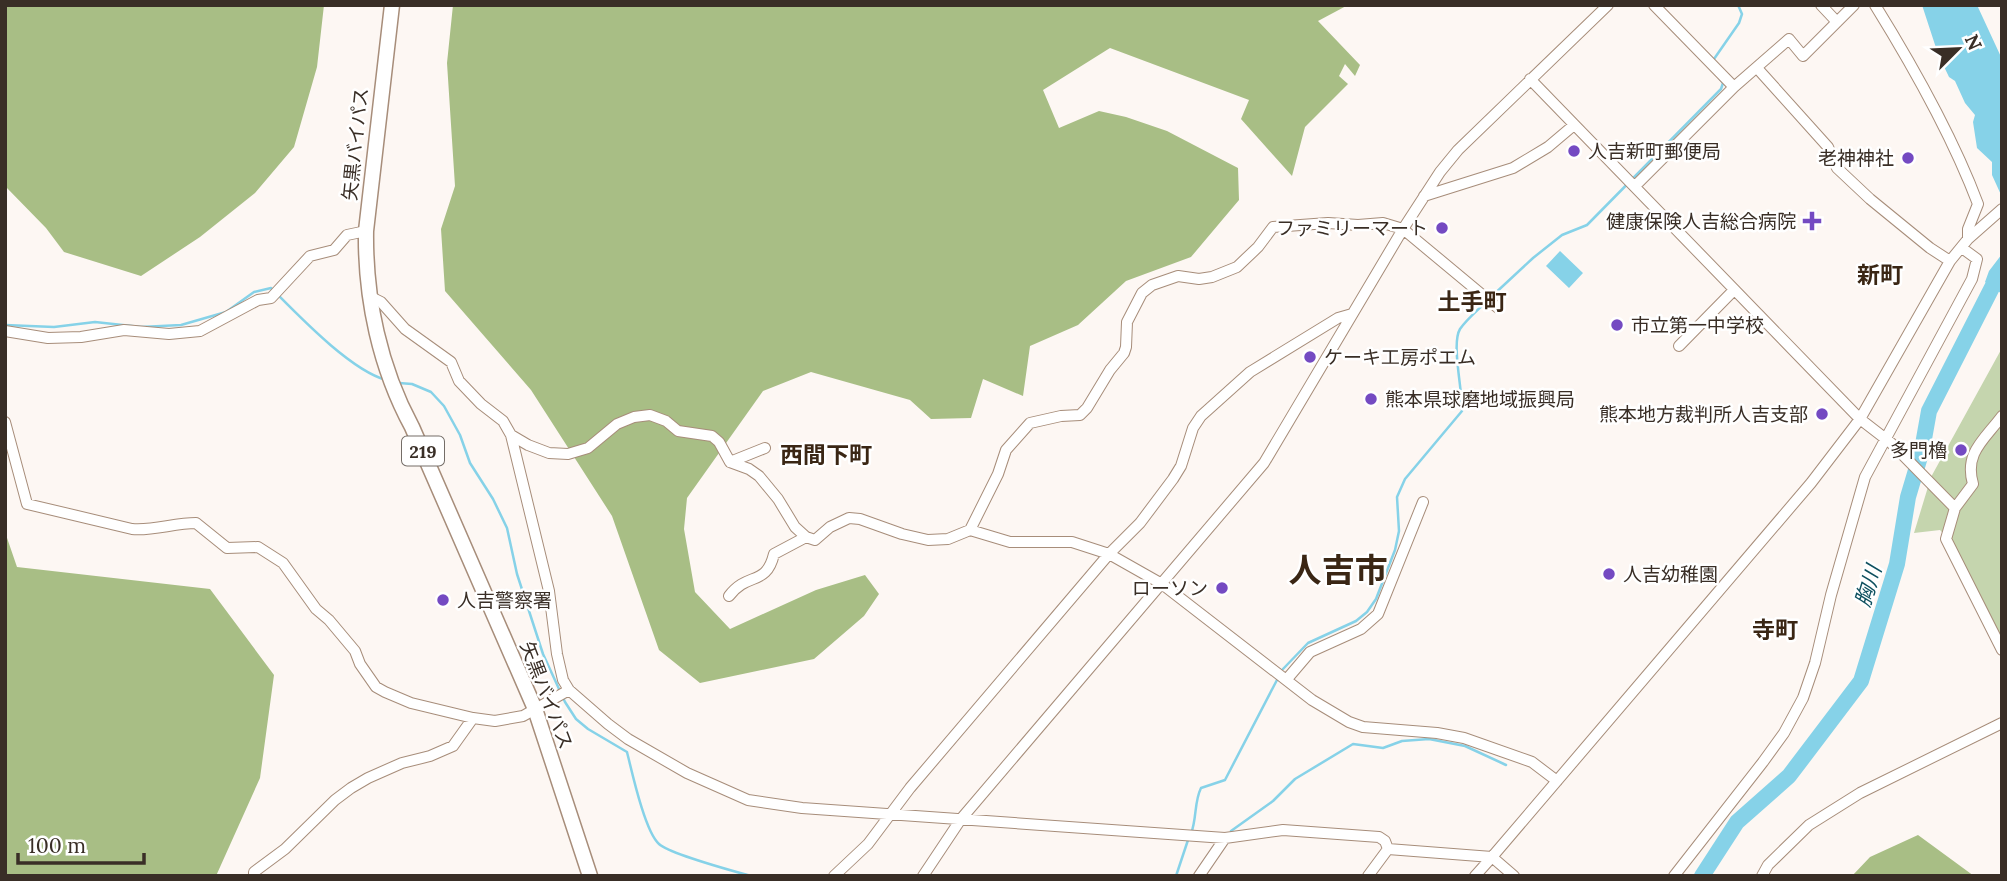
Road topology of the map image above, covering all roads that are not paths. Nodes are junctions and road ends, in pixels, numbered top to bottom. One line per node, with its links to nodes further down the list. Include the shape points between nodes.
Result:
1 (392, 5): 16 (highway, 矢黒バイパス / 219)
2 (1608, 5): 9 (street)
3 (1654, 5): 10 (street)
4 (1821, 5): 7 (street)
5 (1854, 5): 7 (street)
6 (1875, 5): 17 (street, via 1928,98 1978,204)
7 (1837, 22): 8 (street, via 1803,56 1788,39)
8 (1757, 68): 10 (street); 18 (street, via 1828,147 1837,168)
9 (1530, 79): 11 (street); 13 (street, via 1458,150)
10 (1734, 87): 12 (street)
11 (1574, 125): 12 (street); 13 (street, via 1513,168)
12 (1635, 186): 19 (street)
13 (1424, 196): 15 (street)
14 (2002, 209): 17 (street)
15 (1403, 229): 21 (street); 22 (street); 34 (street, via 1383,223 1273,227 1237,267 1212,277 1178,276 1152,285 1142,293 1127,322 1124,353 1087,408 1080,415 1030,423 1006,450)
16 (366, 231): 20 (highway, 矢黒バイパス / 219); 23 (street, via 347,234 334,250 310,256 271,298 258,300 200,331 124,330 48,338)
17 (1965, 243): 18 (street); 29 (street, via 1977,259 1972,279)
18 (1950, 261): 26 (street)
19 (1734, 289): 24 (street); 26 (street)
20 (370, 297): 28 (street, via 451,362 459,381 503,421); 42 (highway, 矢黒バイパス / 219, via 397,398)
21 (1498, 308)
22 (1352, 314): 36 (street, via 1250,372 1201,416 1173,479); 37 (street, via 1264,463)
23 (5, 331)
24 (1679, 346)
25 (2002, 416): 33 (street, via 1971,458 1973,484)
26 (1860, 419): 29 (street); 45 (street, via 1811,483)
27 (5, 422): 43 (street, via 26,504 132,529 196,523 227,548 258,547 283,563 316,609 355,651 376,687 411,703)
28 (511, 435): 31 (street, via 549,453 568,454 588,448 617,424 650,415 678,431 712,436); 41 (street, via 549,591 557,654)
29 (1888, 441): 33 (street); 59 (street, via 1857,498 1803,698 1763,762)
30 (765, 448): 31 (street)
31 (730, 462): 35 (street, via 759,476)
32 (1423, 502): 40 (street, via 1378,614 1361,629 1310,652)
33 (1955, 508): 39 (street, via 1947,539)
34 (970, 530): 35 (street, via 928,540 849,518 815,540); 36 (street, via 1010,542 1072,542)
35 (806, 537): 38 (street, via 774,554 771,569 738,584)
36 (1109, 554): 37 (street); 46 (street)
37 (1162, 584): 40 (street); 47 (street)
38 (729, 596)
39 (2002, 650)
40 (1287, 680): 45 (street, via 1349,722 1464,738 1532,762)
41 (569, 690): 42 (street); 46 (street, via 628,739 687,773 748,800)
42 (535, 709): 43 (street, via 511,719); 52 (highway, 矢黒バイパス / 219)
43 (474, 718): 51 (street, via 453,746 351,788)
44 (2002, 723): 60 (street, via 1860,793 1809,825)
45 (1557, 781): 50 (street)
46 (892, 815): 47 (street); 53 (street)
47 (961, 819): 48 (street); 54 (street)
48 (1225, 838): 49 (street, via 1283,830 1379,837); 55 (street)
49 (1388, 849): 50 (street); 56 (street)
50 (1492, 857): 57 (street); 58 (street)
51 (254, 876)
52 (590, 876)
53 (834, 876)
54 (923, 876)
55 (1199, 876)
56 (1368, 876)
57 (1475, 876)
58 (1514, 876)
59 (1674, 876)
60 (1762, 876)

